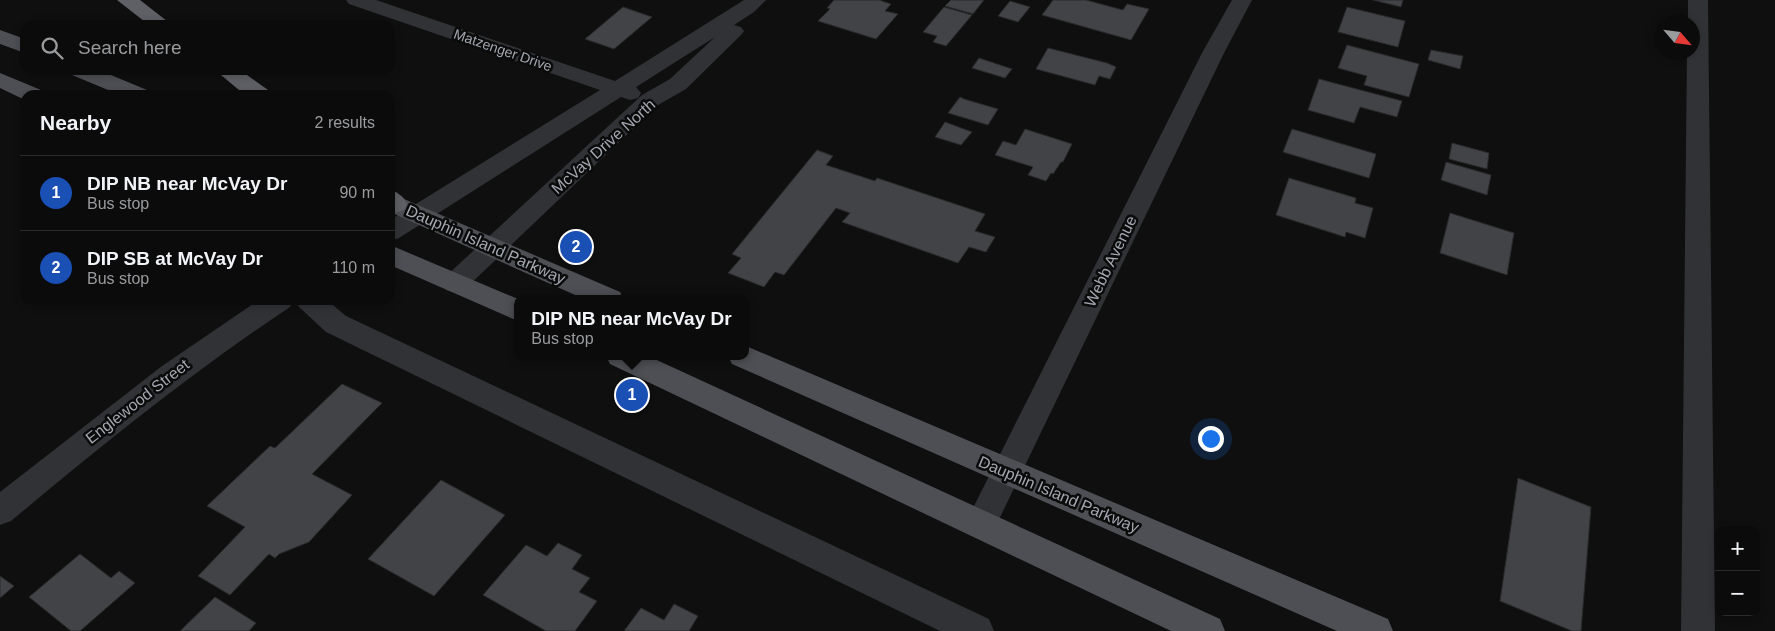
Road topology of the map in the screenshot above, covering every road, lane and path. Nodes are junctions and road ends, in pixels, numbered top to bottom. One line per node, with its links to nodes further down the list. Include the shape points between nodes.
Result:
1 (127, 0): 6 (highway)
2 (356, 0): 12 (street, Matzenger Drive)
3 (1242, 0): 27 (street, Webb Avenue, via 1208,62)
4 (1698, 0): 33 (street)
5 (752, 4): 12 (street, McVay Drive North); 16 (street, McVay Drive North, via 741,25 678,84)
6 (155, 20)
7 (0, 36): 8 (main road)
8 (20, 44)
9 (92, 75): 14 (main road)
10 (233, 75): 15 (highway)
11 (0, 80): 13 (main road)
12 (618, 89): 16 (street, Matzenger Drive); 17 (street, McVay Drive North)
13 (23, 90)
14 (127, 90)
15 (253, 90)
16 (650, 100): 18 (street, McVay Drive North)
17 (398, 205): 18 (main road, Dauphin Island Parkway)
18 (493, 248): 20 (street, McVay Drive North); 21 (main road, Dauphin Island Parkway)
19 (395, 256): 20 (main road)
20 (455, 283): 24 (main road)
21 (601, 295)
22 (272, 305): 28 (street, Englewood Street, via 159,383)
23 (315, 305): 30 (street, via 336,324)
24 (514, 309)
25 (749, 359): 27 (main road, Dauphin Island Parkway)
26 (629, 360): 29 (main road)
27 (1006, 471): 29 (street, Webb Avenue); 32 (main road, Dauphin Island Parkway)
28 (0, 511)
29 (981, 524): 31 (main road)
30 (977, 631)
31 (1208, 631)
32 (1376, 631)
33 (1698, 631)

